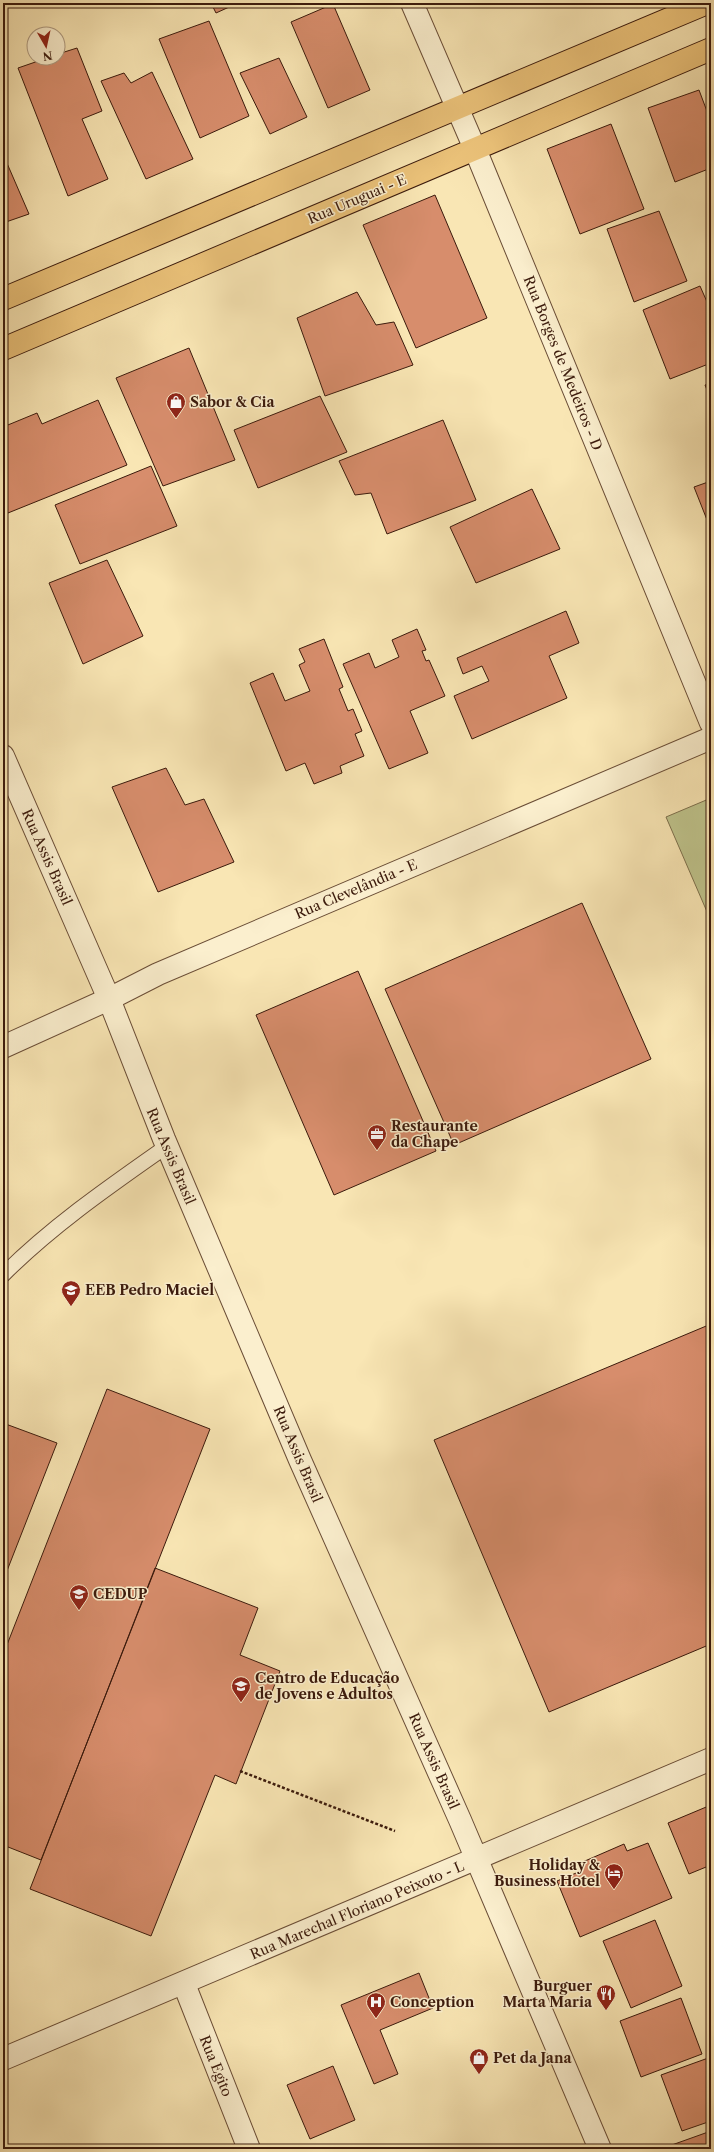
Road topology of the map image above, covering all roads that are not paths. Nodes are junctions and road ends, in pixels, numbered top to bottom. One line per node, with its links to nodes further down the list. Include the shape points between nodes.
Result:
1 (412, 3): 4 (street, Rua Borges de Medeiros - D)
2 (706, 3): 4 (main road)
3 (711, 49): 5 (main road, Rua Uruguai - E)
4 (458, 108): 5 (street, Rua Borges de Medeiros - D); 6 (main road)
5 (475, 149): 7 (main road, Rua Uruguai - E); 8 (street, Rua Borges de Medeiros - D)
6 (3, 299)
7 (3, 349)
8 (711, 723)
9 (711, 738): 11 (street, Rua Clevelândia - E, via 158,974)
10 (3, 756): 11 (street, Rua Assis Brasil)
11 (109, 999): 12 (street, Rua Clevelândia - E); 13 (street, Rua Assis Brasil)
12 (3, 1047)
13 (166, 1146): 14 (lane, via 30,1248); 16 (street, Rua Assis Brasil, via 300,1460)
14 (3, 1275)
15 (711, 1759): 16 (street, Rua Marechal Floriano Peixoto - L)
16 (476, 1859): 17 (street, Rua Marechal Floriano Peixoto - L); 20 (street, Rua Assis Brasil)
17 (184, 1984): 18 (street, Rua Marechal Floriano Peixoto - L); 19 (street, Rua Egito)
18 (3, 2059)
19 (249, 2149)
20 (600, 2149)

